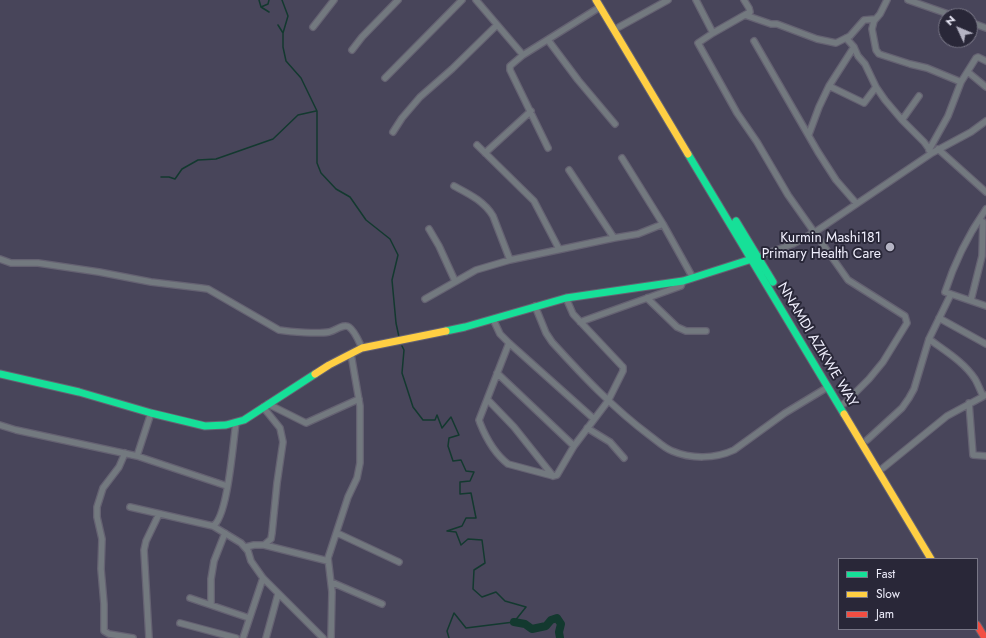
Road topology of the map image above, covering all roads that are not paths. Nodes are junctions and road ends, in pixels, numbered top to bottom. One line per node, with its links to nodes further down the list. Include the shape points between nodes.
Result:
1 (334, 0): 17 (street)
2 (398, 0): 24 (street)
3 (462, 0): 28 (street)
4 (476, 0): 16 (street)
5 (596, 0): 12 (main road, NNAMDI AZIKWE WAY)
6 (668, 0): 18 (street)
7 (696, 0): 19 (street)
8 (744, 0): 14 (street, via 750,10)
9 (887, 0): 15 (street)
10 (908, 0): 11 (street)
11 (922, 2): 13 (street)
12 (601, 3): 18 (main road, NNAMDI AZIKWE WAY); 21 (street); 57 (main road, NNAMDI AZIKWE WAY)
13 (938, 9)
14 (745, 15): 19 (street); 20 (street, via 817,39 836,43)
15 (875, 19): 20 (street, via 864,20); 29 (street, via 872,29 873,40 879,54 927,68)
16 (497, 25): 25 (street); 38 (street, via 420,97)
17 (313, 27)
18 (619, 27): 57 (main road, NNAMDI AZIKWE WAY)
19 (714, 33): 54 (street, via 698,43 737,113 788,195)
20 (846, 38): 23 (street)
21 (548, 40): 25 (street); 37 (street)
22 (754, 41): 39 (street)
23 (854, 47): 30 (street); 31 (street)
24 (352, 50)
25 (523, 55): 34 (street, via 511,63 510,70)
26 (986, 62): 27 (street, via 976,58)
27 (968, 72): 29 (street); 32 (street)
28 (385, 78)
29 (961, 82): 43 (street, via 948,116)
30 (829, 86): 31 (street, via 864,103); 39 (street)
31 (876, 87): 35 (street)
32 (986, 87)
33 (919, 96): 35 (street)
34 (531, 111): 41 (street); 44 (street)
35 (902, 120): 43 (street)
36 (986, 121): 42 (street)
37 (615, 124)
38 (393, 132)
39 (809, 134): 49 (street, via 836,180)
40 (477, 145): 44 (street)
41 (548, 148)
42 (938, 149): 43 (street); 48 (street)
43 (930, 151): 49 (street)
44 (485, 153): 56 (street, via 534,201)
45 (622, 158): 52 (street)
46 (569, 170): 55 (street)
47 (454, 186): 59 (street, via 475,197 490,210)
48 (986, 192)
49 (856, 203): 54 (street)
50 (986, 209): 51 (street)
51 (983, 221): 63 (street, via 953,266 944,292); 67 (street, via 982,256)
52 (663, 224): 55 (street, via 638,234); 60 (street)
53 (429, 229): 61 (street)
54 (815, 232): 57 (street, via 793,244); 87 (street, via 848,280 905,316 908,323 883,362)
55 (614, 238): 56 (street)
56 (559, 249): 59 (street)
57 (754, 258): 60 (main road); 81 (main road, NNAMDI AZIKWE WAY); 87 (main road, NNAMDI AZIKWE WAY)
58 (0, 259): 77 (street, via 11,263 38,263 208,289 279,330 327,332 348,326)
59 (510, 260): 61 (street, via 476,270)
60 (693, 278): 62 (main road)
61 (455, 281): 66 (street)
62 (683, 281): 64 (main road); 65 (street, via 681,286)
63 (951, 294): 67 (street); 70 (street)
64 (566, 298): 68 (main road); 72 (street)
65 (648, 298): 72 (street); 73 (street, via 677,327 686,331)
66 (424, 299)
67 (971, 300): 69 (street)
68 (535, 306): 71 (main road); 85 (street, via 552,342)
69 (986, 306)
70 (939, 318): 74 (street); 76 (street)
71 (493, 319): 75 (street, via 500,334); 77 (main road)
72 (580, 322): 85 (street, via 623,367)
73 (706, 331)
74 (929, 339): 82 (street, via 965,367); 94 (street, via 909,398 902,408)
75 (509, 343): 79 (street); 90 (street)
76 (986, 344)
77 (362, 348): 78 (main road)
78 (351, 354): 83 (street); 88 (main road, via 329,365)
79 (497, 373): 84 (street); 95 (street)
80 (0, 374): 89 (main road, via 79,392)
81 (828, 387): 85 (street, via 785,413 734,450 699,457 671,451 626,418); 87 (main road, NNAMDI AZIKWE WAY)
82 (984, 395): 86 (street)
83 (358, 399): 88 (street, via 306,423); 107 (street, via 359,470)
84 (488, 400): 101 (street, via 514,427); 101 (street, via 479,420 492,446 503,460 508,464)
85 (608, 401): 90 (street)
86 (969, 403): 98 (street, via 974,455); 100 (street, via 947,416)
87 (842, 404): 94 (main road, NNAMDI AZIKWE WAY); 110 (main road, NNAMDI AZIKWE WAY)
88 (266, 406): 91 (main road); 108 (street, via 280,428 283,442 276,483 272,534 271,539)
89 (151, 413): 91 (main road, via 205,426); 97 (street)
90 (594, 419): 93 (street)
91 (236, 423): 102 (street)
92 (0, 425): 96 (street)
93 (587, 428): 95 (street); 99 (street, via 610,442)
94 (867, 440): 100 (main road, NNAMDI AZIKWE WAY)
95 (574, 446): 101 (street)
96 (125, 453): 97 (street); 123 (street, via 99,497 97,512 102,539 104,631)
97 (137, 456): 102 (street)
98 (986, 456)
99 (624, 458)
100 (884, 468): 111 (main road, NNAMDI AZIKWE WAY)
101 (553, 476)
102 (227, 486): 105 (street, via 221,514 217,524)
103 (130, 506): 104 (street)
104 (159, 514): 105 (street); 124 (street, via 144,550)
105 (213, 526): 106 (street)
106 (225, 533): 109 (street); 119 (street, via 214,561)
107 (337, 533): 112 (street); 113 (street)
108 (264, 545): 109 (street); 112 (street)
109 (246, 547): 114 (street)
110 (930, 558)
111 (937, 558)
112 (328, 561): 115 (street)
113 (399, 562)
114 (262, 578): 116 (street); 120 (street)
115 (330, 582): 118 (street); 129 (street)
116 (278, 594): 127 (street); 128 (street)
117 (190, 598): 119 (street)
118 (382, 604)
119 (211, 605): 120 (street)
120 (249, 618): 126 (street)
121 (180, 623): 122 (street)
122 (222, 636): 125 (street)
123 (133, 638)
124 (149, 638)
125 (236, 638)
126 (243, 638)
127 (266, 638)
128 (323, 638)
129 (331, 638)

